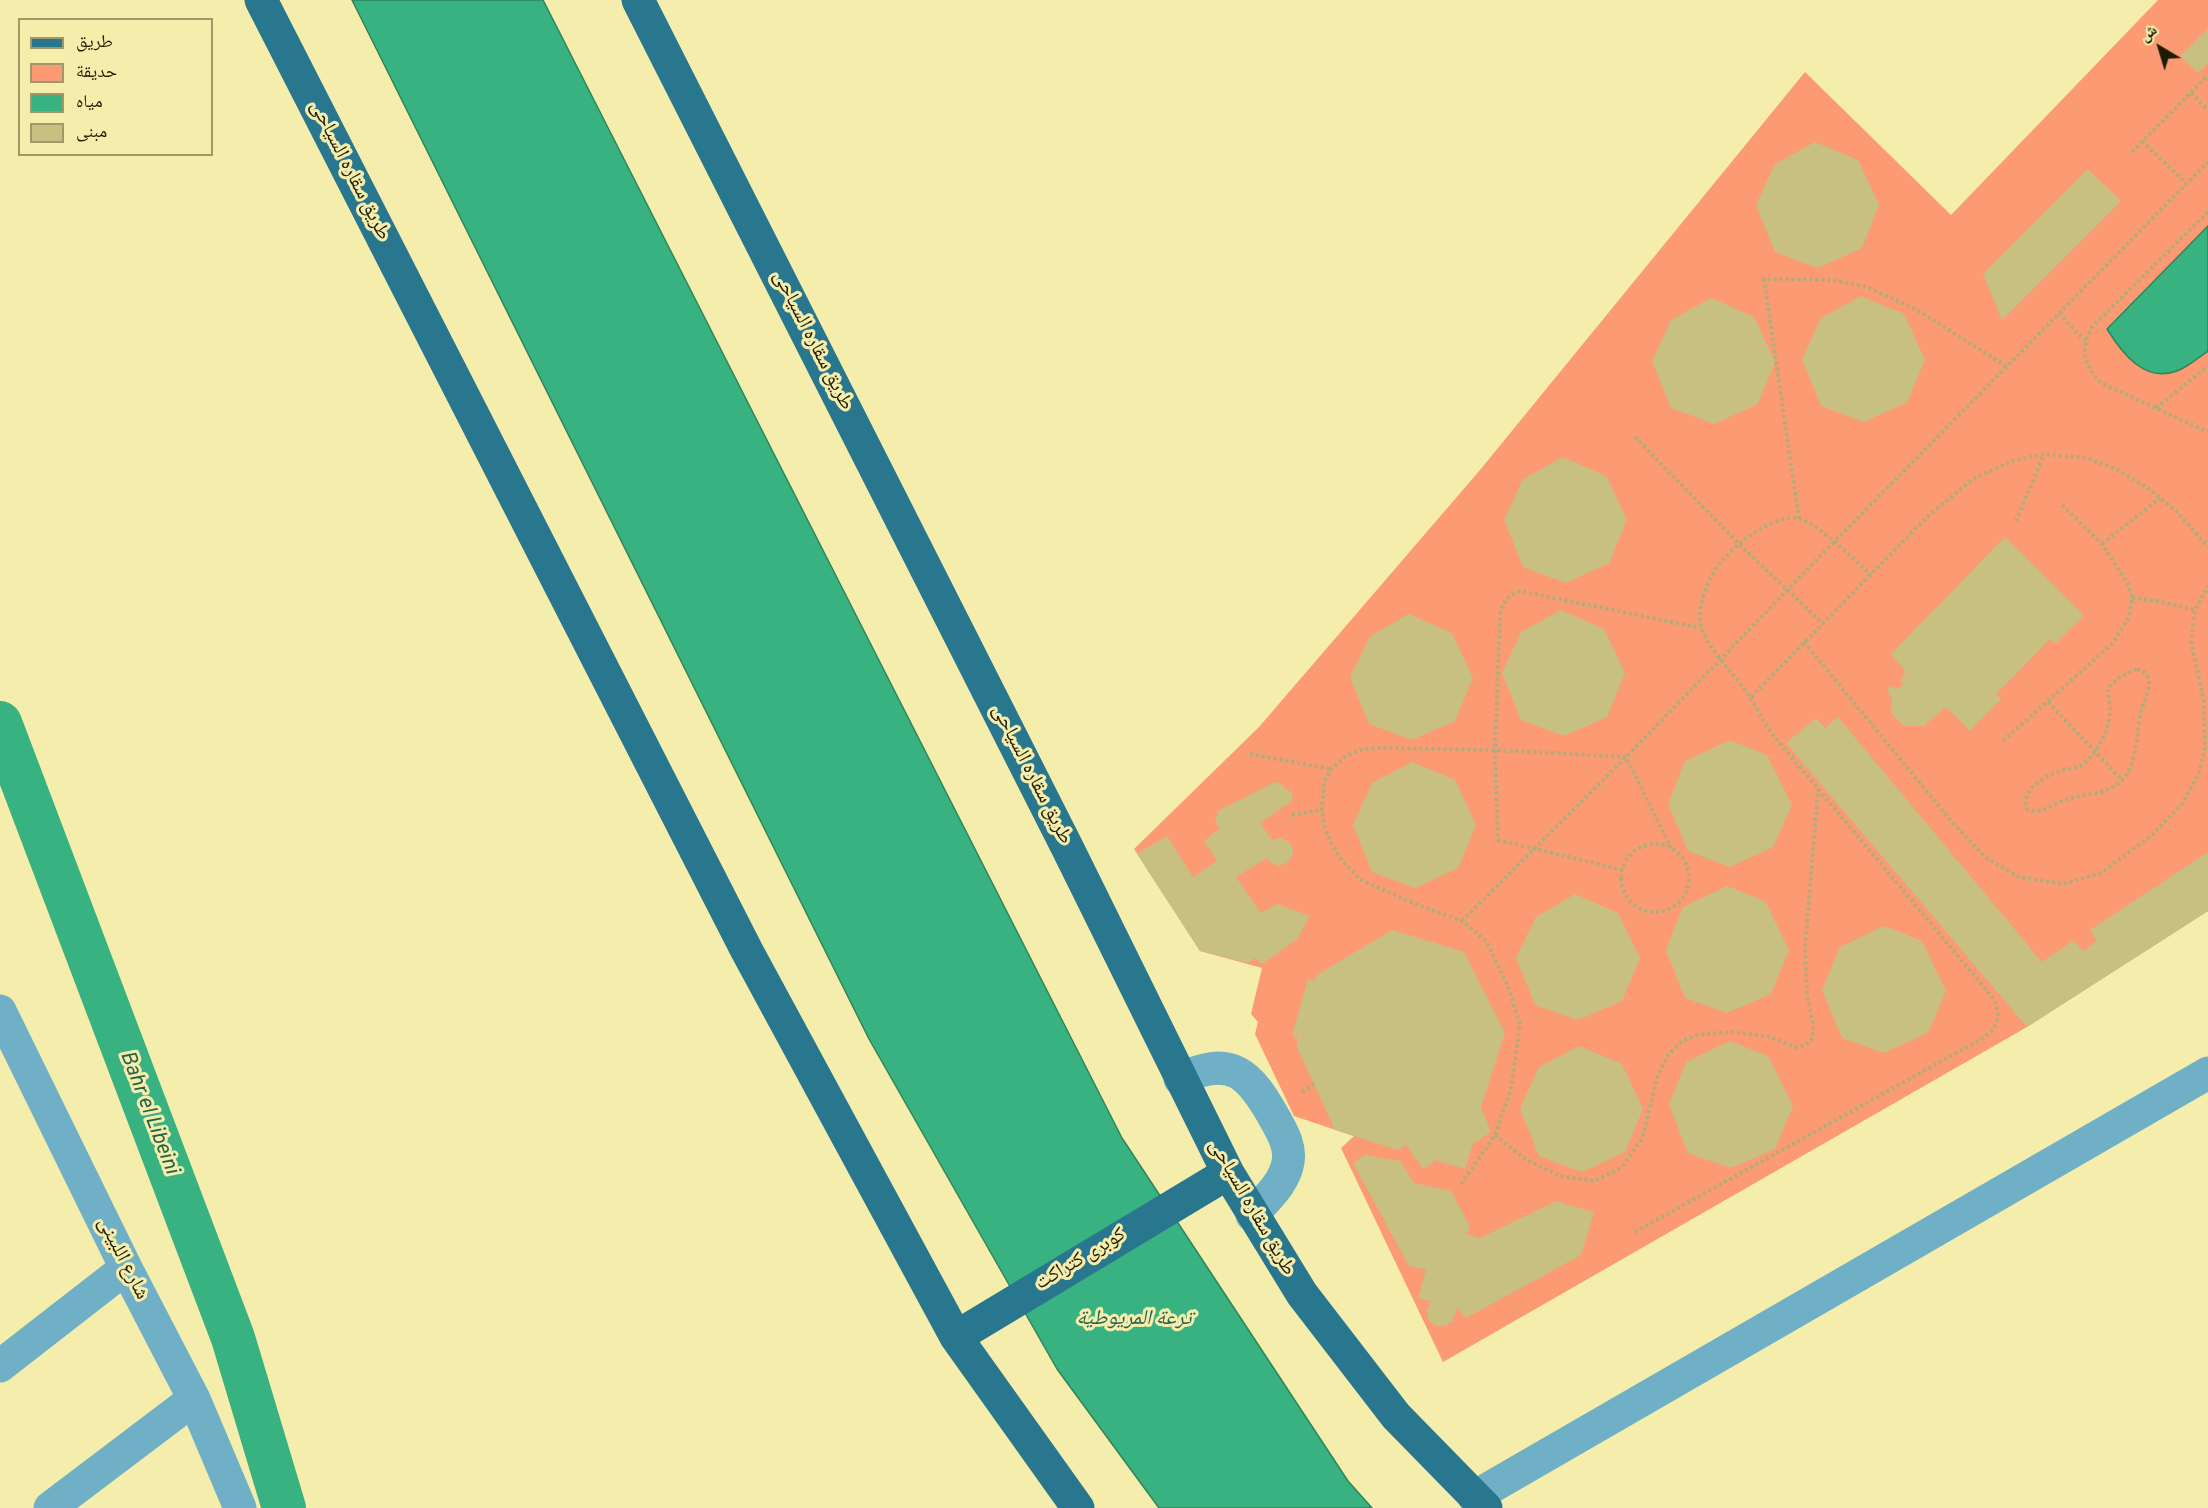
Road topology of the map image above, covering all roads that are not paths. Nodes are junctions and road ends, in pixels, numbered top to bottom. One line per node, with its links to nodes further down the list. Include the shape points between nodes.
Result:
1 (261, 0): 9 (main road, طريق سقاره السياحى, via 747,951)
2 (638, 0): 5 (main road, طريق سقاره السياحى, via 1067,847)
3 (0, 1011): 8 (street, شارع اللبينى)
4 (2208, 1073): 12 (street)
5 (1180, 1079): 6 (main road, طريق سقاره السياحى); 7 (street, via 1206,1069 1240,1073 1257,1090 1283,1134 1289,1154 1285,1173)
6 (1228, 1173): 7 (main road, طريق سقاره السياحى); 9 (main road, كوبرى كتراكت)
7 (1252, 1215): 12 (main road, طريق سقاره السياحى, via 1302,1294 1396,1416)
8 (126, 1268): 10 (street); 11 (street, شارع اللبينى)
9 (956, 1337): 15 (main road, طريق سقاره السياحى)
10 (0, 1366)
11 (194, 1399): 13 (street); 14 (street, شارع اللبينى)
12 (1480, 1502)
13 (50, 1508)
14 (240, 1508)
15 (1078, 1508)

